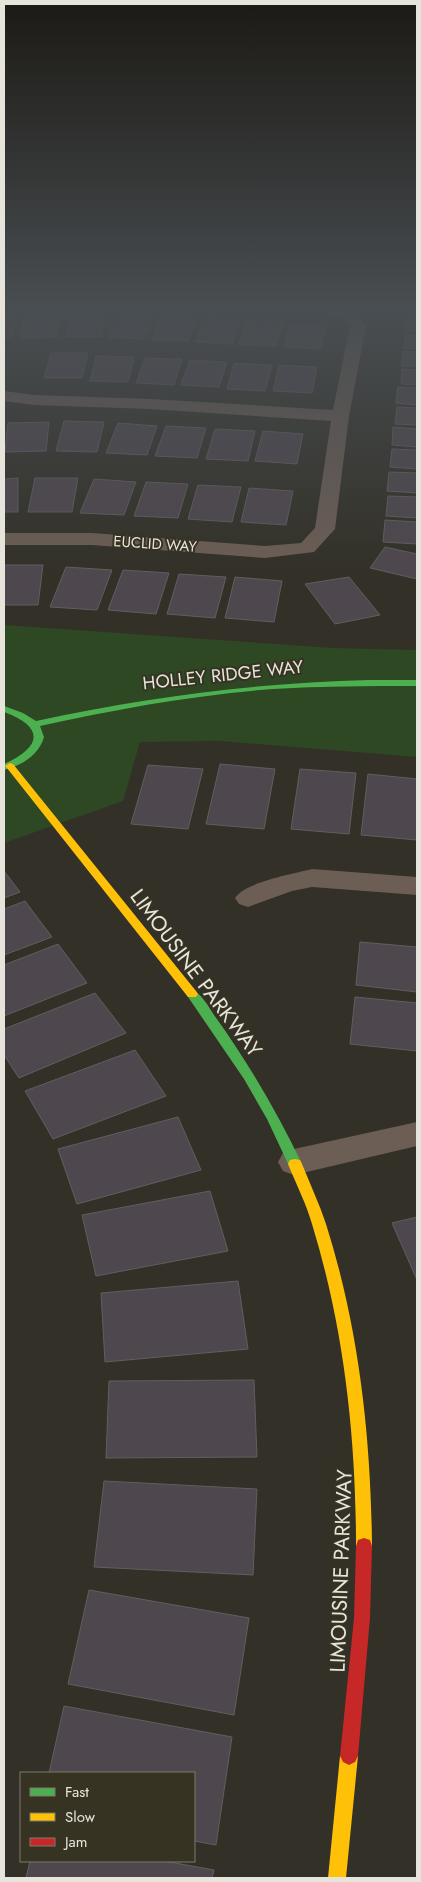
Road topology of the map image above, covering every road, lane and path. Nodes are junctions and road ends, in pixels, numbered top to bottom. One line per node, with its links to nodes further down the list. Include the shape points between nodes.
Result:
1 (25, 399): 3 (street)
2 (343, 399): 3 (street)
3 (340, 416): 4 (street, EUCLID WAY, via 325,529 307,548 265,552 92,539)
4 (4, 539)
5 (417, 682): 7 (street, HOLLEY RIDGE WAY, via 312,683 210,691 132,702)
6 (4, 709): 7 (street, via 27,716)
7 (36, 724): 8 (street, via 40,732 37,747)
8 (7, 766): 12 (street, LIMOUSINE PARKWAY, via 233,1048)
9 (417, 886): 10 (street, via 312,878)
10 (248, 898)
11 (417, 1134): 12 (street)
12 (294, 1162): 13 (street, LIMOUSINE PARKWAY, via 318,1222 341,1307 358,1405 365,1493 362,1618)
13 (337, 1878)

